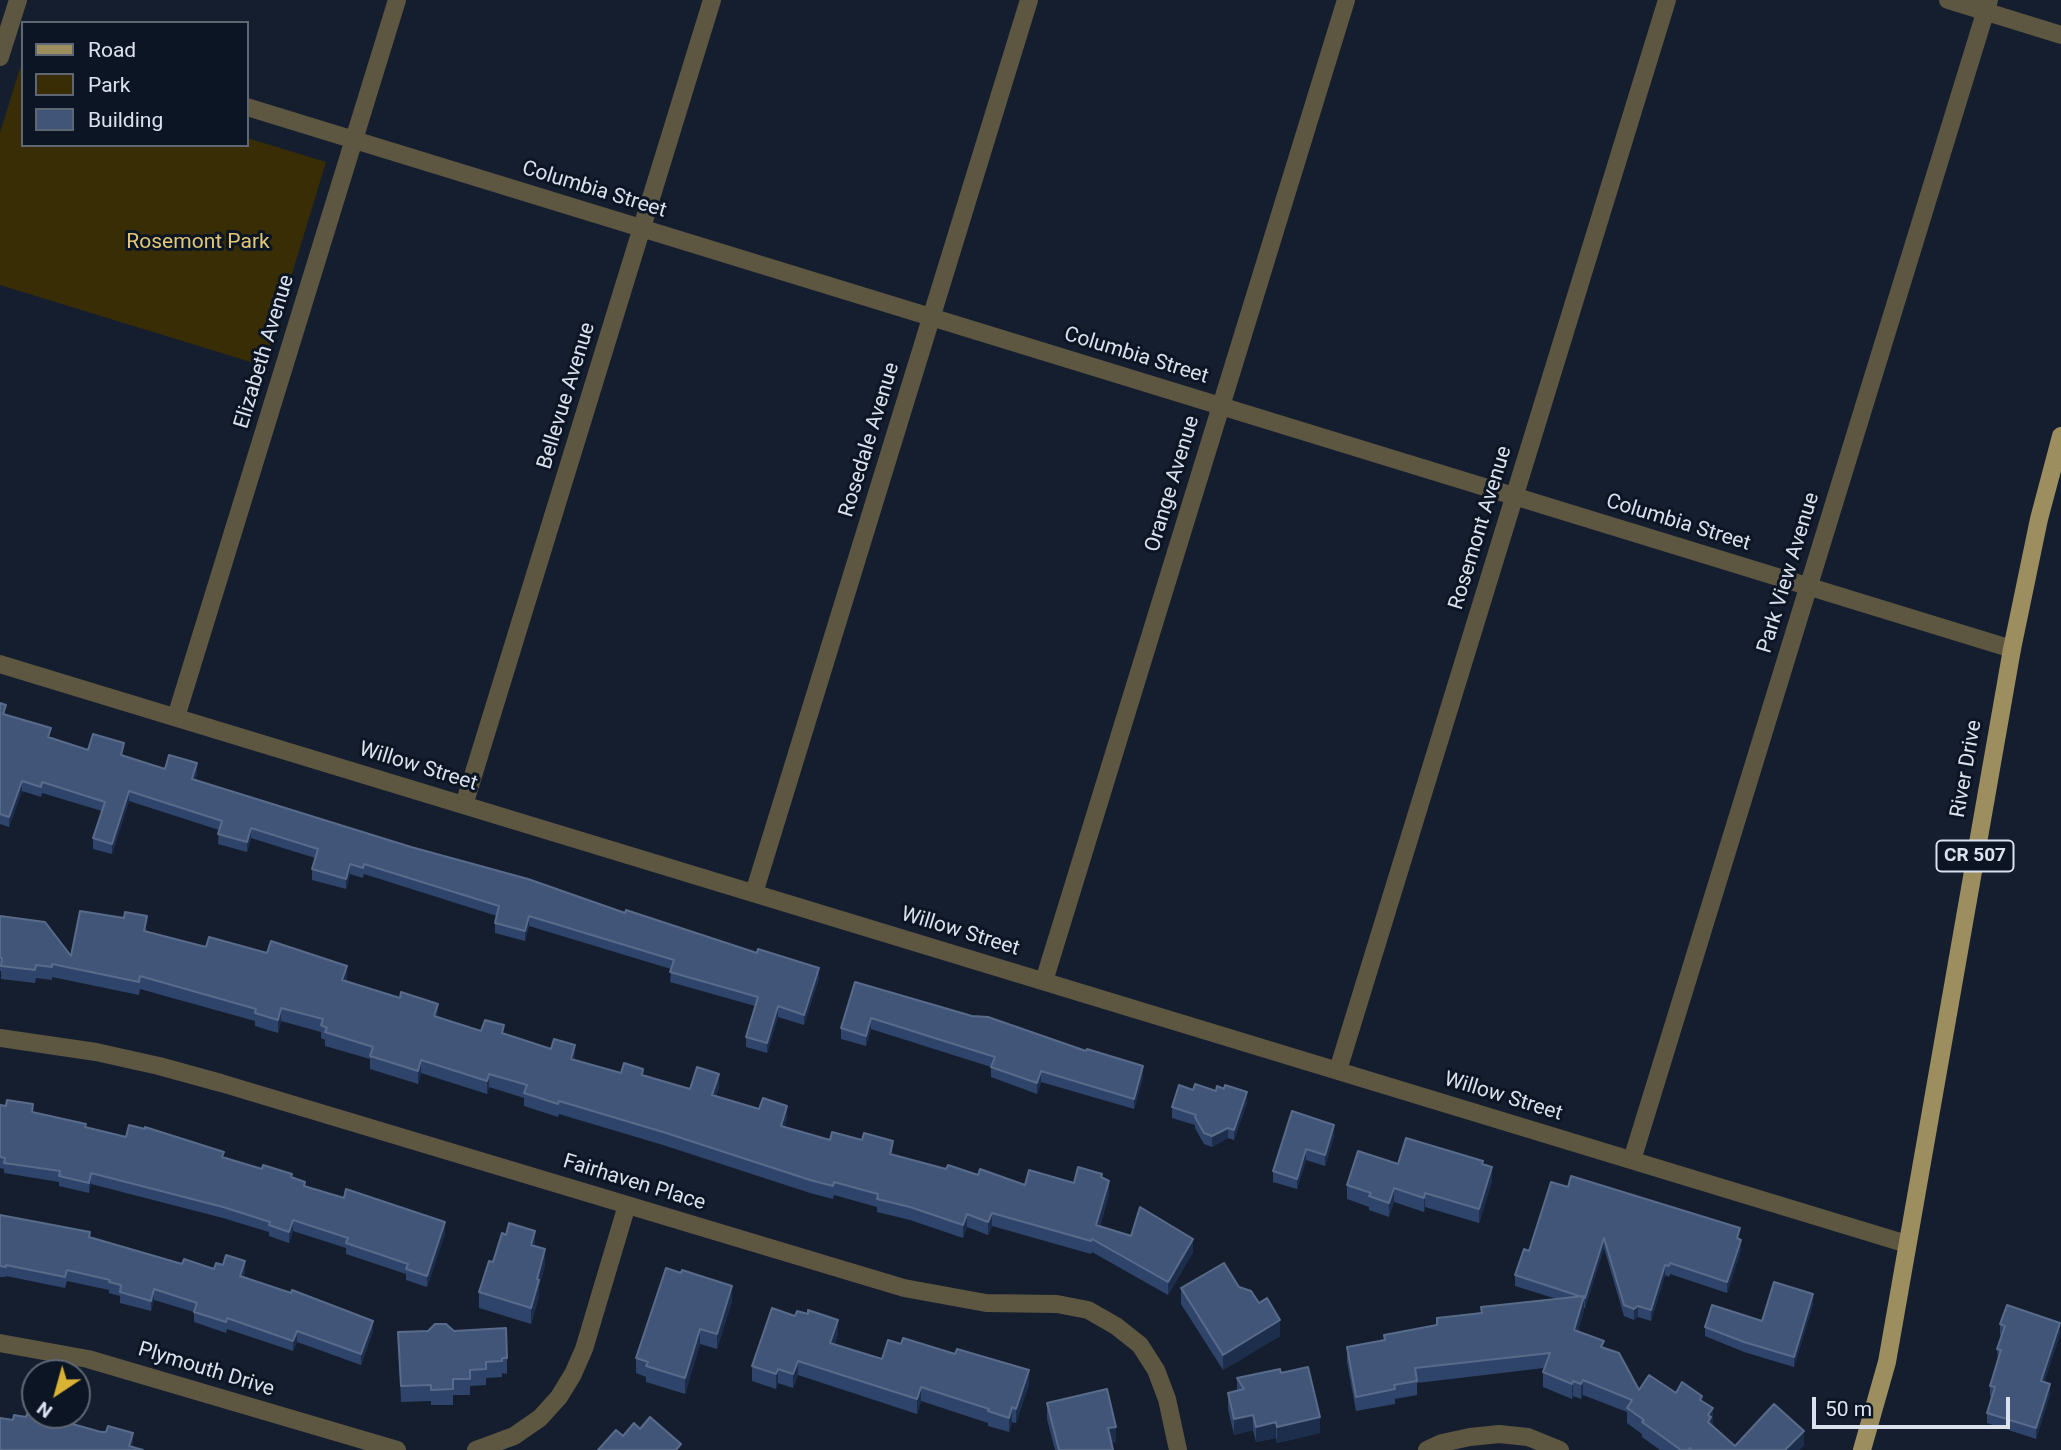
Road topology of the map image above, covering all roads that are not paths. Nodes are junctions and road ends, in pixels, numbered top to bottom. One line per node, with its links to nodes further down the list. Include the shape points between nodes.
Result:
1 (18, 0): 9 (street)
2 (397, 0): 13 (street, Elizabeth Avenue)
3 (712, 0): 14 (street, Bellevue Avenue)
4 (1029, 0): 15 (street, Rosedale Avenue)
5 (1346, 0): 16 (street, Orange Avenue)
6 (1667, 0): 18 (street, Rosemont Avenue)
7 (1948, 0): 8 (street)
8 (1987, 6): 10 (street); 19 (street, Park View Avenue)
9 (15, 35): 11 (street)
10 (2061, 35)
11 (0, 57)
12 (248, 107): 13 (street, Columbia Street)
13 (354, 140): 14 (street, Columbia Street); 22 (street, Elizabeth Avenue)
14 (642, 228): 15 (street, Columbia Street); 23 (street, Bellevue Avenue)
15 (931, 317): 16 (street, Columbia Street); 24 (street, Rosedale Avenue)
16 (1221, 406): 18 (street, Columbia Street); 25 (street, Orange Avenue)
17 (2061, 436): 20 (main road, River Drive / CR 507)
18 (1514, 496): 19 (street, Columbia Street); 27 (street, Rosemont Avenue)
19 (1809, 587): 20 (street, Columbia Street); 28 (street, Park View Avenue)
20 (2012, 649): 30 (main road, River Drive / CR 507)
21 (0, 664): 22 (street, Willow Street)
22 (176, 717): 23 (street, Willow Street)
23 (464, 805): 24 (street, Willow Street)
24 (754, 893): 25 (street, Willow Street)
25 (1044, 981): 27 (street, Willow Street)
26 (0, 1038): 29 (street, Fairhaven Place, via 159,1066)
27 (1338, 1070): 28 (street, Willow Street)
28 (1632, 1160): 30 (street, Willow Street)
29 (627, 1205): 33 (street, via 584,1349 559,1397 514,1436); 34 (street, Fairhaven Place, via 904,1288 986,1303 1057,1304 1088,1310 1140,1345 1167,1399)
30 (1907, 1244): 37 (main road, River Drive / CR 507, via 1887,1362)
31 (0, 1343): 32 (street, Plymouth Drive, via 88,1359)
32 (397, 1450)
33 (476, 1450)
34 (1178, 1450)
35 (1427, 1450): 36 (street, via 1442,1443 1499,1434 1528,1437)
36 (1560, 1450)
37 (1862, 1450)

